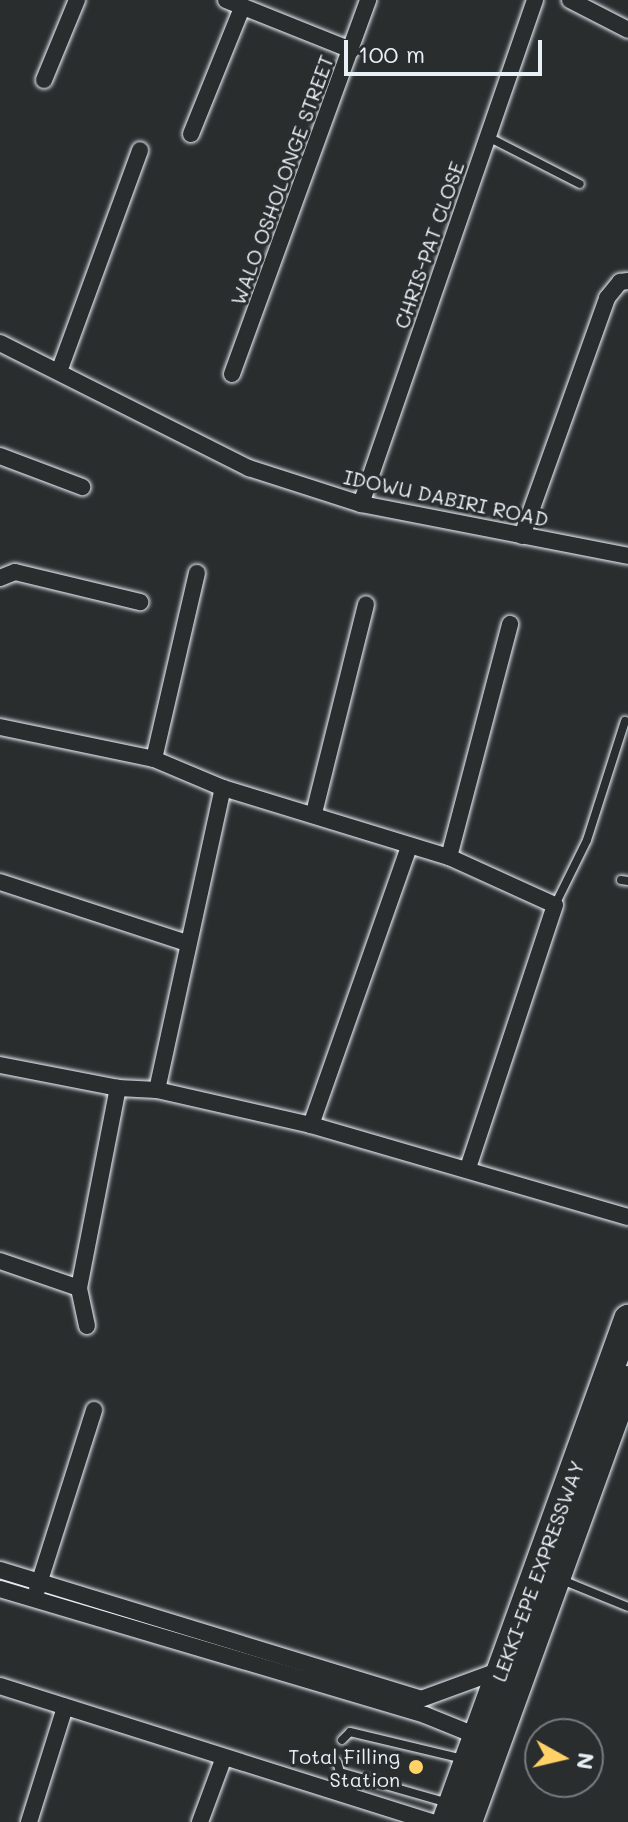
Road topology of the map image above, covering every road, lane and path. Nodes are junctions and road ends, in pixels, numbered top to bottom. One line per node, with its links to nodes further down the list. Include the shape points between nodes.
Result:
1 (77, 0): 9 (street)
2 (368, 0): 8 (street, WALO OSHOLONGE STREET)
3 (535, 0): 11 (street, CHRIS-PAT CLOSE)
4 (570, 0): 6 (street)
5 (234, 4): 8 (street); 10 (street)
6 (590, 5): 7 (street)
7 (628, 30)
8 (351, 50): 17 (street, WALO OSHOLONGE STREET)
9 (44, 80)
10 (191, 134)
11 (488, 137): 13 (lane); 20 (street, CHRIS-PAT CLOSE)
12 (140, 150): 16 (street)
13 (580, 184)
14 (628, 281): 21 (street, via 620,282 607,298)
15 (0, 343): 16 (street, IDOWU DABIRI ROAD)
16 (60, 369): 20 (street, IDOWU DABIRI ROAD, via 249,468)
17 (232, 374)
18 (0, 456): 19 (street)
19 (82, 487)
20 (361, 504): 21 (street, IDOWU DABIRI ROAD)
21 (522, 536): 22 (street, IDOWU DABIRI ROAD)
22 (628, 556)
23 (197, 573): 30 (street)
24 (0, 578): 25 (street, via 15,572)
25 (140, 602)
26 (366, 604): 32 (street)
27 (510, 624): 34 (street)
28 (625, 721): 36 (lane, via 587,840)
29 (0, 727): 30 (street)
30 (154, 759): 31 (street)
31 (223, 788): 32 (street); 37 (street)
32 (314, 813): 33 (street)
33 (409, 846): 34 (street); 41 (street)
34 (449, 857): 36 (street)
35 (0, 882): 37 (street)
36 (555, 905): 42 (street)
37 (187, 943): 40 (street)
38 (0, 1065): 39 (street)
39 (118, 1088): 40 (street); 45 (street)
40 (157, 1090): 41 (street)
41 (311, 1125): 42 (street)
42 (468, 1168): 43 (street)
43 (628, 1217)
44 (0, 1261): 45 (street)
45 (79, 1288): 47 (street)
46 (628, 1319): 56 (highway, LEKKI-EPE EXPRESSWAY)
47 (87, 1326)
48 (628, 1380): 50 (highway, LEKKI-EPE EXPRESSWAY)
49 (94, 1410): 54 (street)
50 (619, 1430): 52 (highway, LEKKI-EPE EXPRESSWAY)
51 (0, 1570): 54 (street)
52 (557, 1578): 55 (lane); 64 (highway, LEKKI-EPE EXPRESSWAY)
53 (0, 1589): 54 (street)
54 (37, 1591): 57 (street)
55 (628, 1607)
56 (503, 1669): 57 (street, via 421,1699); 61 (highway, LEKKI-EPE EXPRESSWAY)
57 (328, 1679): 61 (street)
58 (0, 1686): 59 (street)
59 (65, 1707): 62 (street); 65 (street)
60 (342, 1740): 61 (lane, via 350,1732)
61 (472, 1748): 64 (highway, LEKKI-EPE EXPRESSWAY)
62 (224, 1757): 64 (street); 66 (street)
63 (337, 1762): 64 (lane, via 340,1772)
64 (449, 1818)
65 (29, 1822)
66 (200, 1822)

